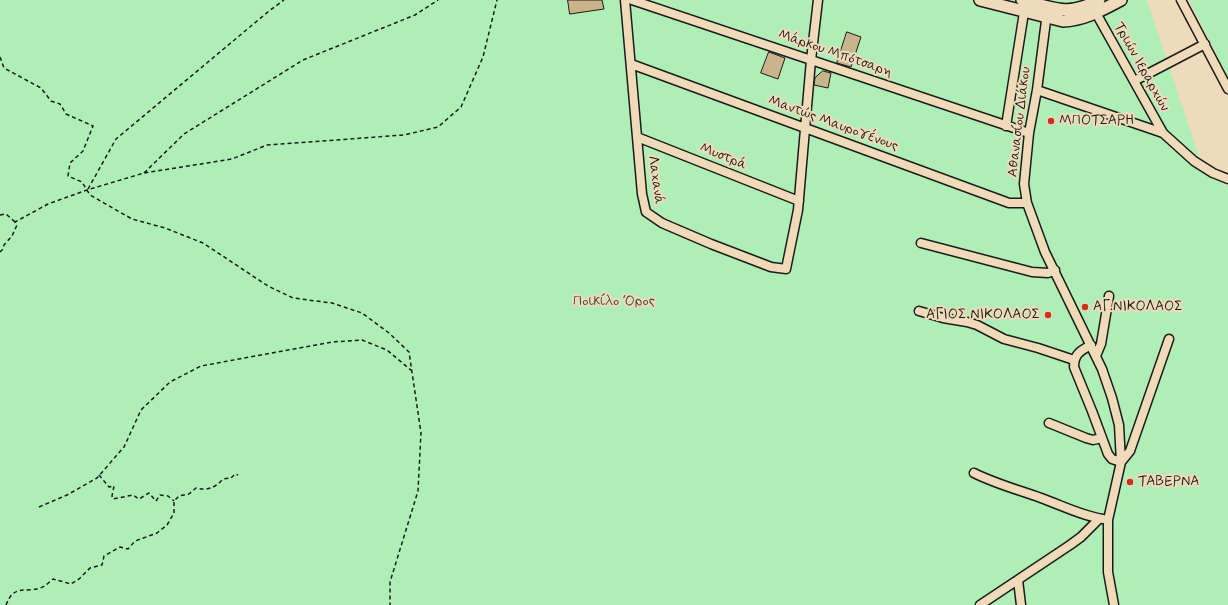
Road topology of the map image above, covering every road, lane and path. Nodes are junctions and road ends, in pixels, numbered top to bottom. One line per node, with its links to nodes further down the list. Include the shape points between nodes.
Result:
1 (284, 0): 27 (path, via 116,139)
2 (438, 0): 25 (path, via 415,15 303,60 184,134)
3 (497, 0): 25 (path, via 483,57 461,107 438,127 404,135 267,145 232,159)
4 (625, 0): 16 (street, Λαχανά)
5 (632, 0): 15 (street, Μάρκου Μπότσαρη)
6 (818, 0): 15 (street)
7 (980, 0): 10 (street)
8 (1121, 0): 11 (street)
9 (1181, 0): 13 (street)
10 (1024, 4): 12 (street); 20 (street, Αθανασίου Διάκου)
11 (1094, 4): 12 (street, via 1075,20 1063,21); 17 (street, Τριών Ιεραρχών)
12 (1047, 12): 19 (street, Αθανασίου Διάκου)
13 (1205, 44): 17 (street); 18 (street)
14 (0, 57): 27 (path, via 4,68 41,88 50,101 60,104 66,114 93,126 83,151 70,163 68,176 82,182)
15 (811, 60): 20 (street, Μάρκου Μπότσαρη); 21 (street)
16 (631, 64): 21 (street, Μαντώς Μαυρογένους); 24 (street, Λαχανά)
17 (1134, 81): 23 (street, Τριών Ιεραρχών)
18 (1228, 89)
19 (1037, 90): 22 (street, Αθανασίου Διάκου); 23 (street)
20 (1006, 126): 22 (street, Μάρκου Μπότσαρη)
21 (804, 128): 28 (street); 29 (street, Μαντώς Μαυρογένους, via 1009,203)
22 (1029, 133): 29 (street, Αθανασίου Διάκου, via 1024,184)
23 (1163, 133): 26 (street, via 1194,161)
24 (637, 137): 28 (street, Μυστρά); 28 (street, Λαχανά, via 646,212 662,223 710,244 771,267 786,269)
25 (144, 173): 27 (path)
26 (1228, 179)
27 (87, 190): 31 (path, via 48,204); 41 (path, via 90,195 132,219 204,243 268,286 293,298 332,303 362,313 409,352)
28 (798, 201)
29 (1028, 203): 34 (street, Αθανασίου Διάκου, via 1045,252)
30 (0, 215): 31 (path, via 6,214)
31 (15, 222): 33 (path, via 17,225 12,236)
32 (921, 243): 34 (street, via 1032,272)
33 (0, 252)
34 (1055, 270): 38 (street, Αθανασίου Διάκου)
35 (1109, 296): 39 (street, via 1101,344)
36 (919, 311): 40 (street, via 967,322 1004,339)
37 (1169, 339): 44 (street, via 1130,451)
38 (1091, 345): 39 (street, Αθανασίου Διάκου); 40 (street)
39 (1096, 356): 44 (street, Αθανασίου Διάκου, via 1119,425)
40 (1074, 360): 43 (street, via 1076,375)
41 (412, 371): 45 (path, via 386,350 362,340 332,342 201,366 170,382 141,410 124,447); 54 (path, via 421,433 418,491 390,582)
42 (1049, 422): 43 (street, via 1093,440)
43 (1102, 438): 44 (street, via 1108,454 1112,459)
44 (1121, 462): 51 (street, Αθανασίου Διάκου)
45 (99, 474): 48 (path, via 109,487 114,486 113,499 133,495 139,499 149,493 156,501 160,495 168,496); 49 (path, via 97,478 67,495)
46 (974, 474): 50 (street)
47 (238, 475): 48 (path, via 222,479 217,486 204,490 196,488)
48 (174, 501): 53 (path, via 174,513 167,525 157,533 135,541 128,549 120,546 104,556 102,565 90,568 71,584 53,579 41,588 14,593 9,596)
49 (39, 507)
50 (1099, 518): 51 (street); 52 (street, via 1080,537)
51 (1108, 520): 57 (street, Αθανασίου Διάκου, via 1108,572)
52 (1018, 580): 55 (street); 56 (street)
53 (6, 605)
54 (390, 605)
55 (980, 605)
56 (1021, 605)
57 (1114, 605)

